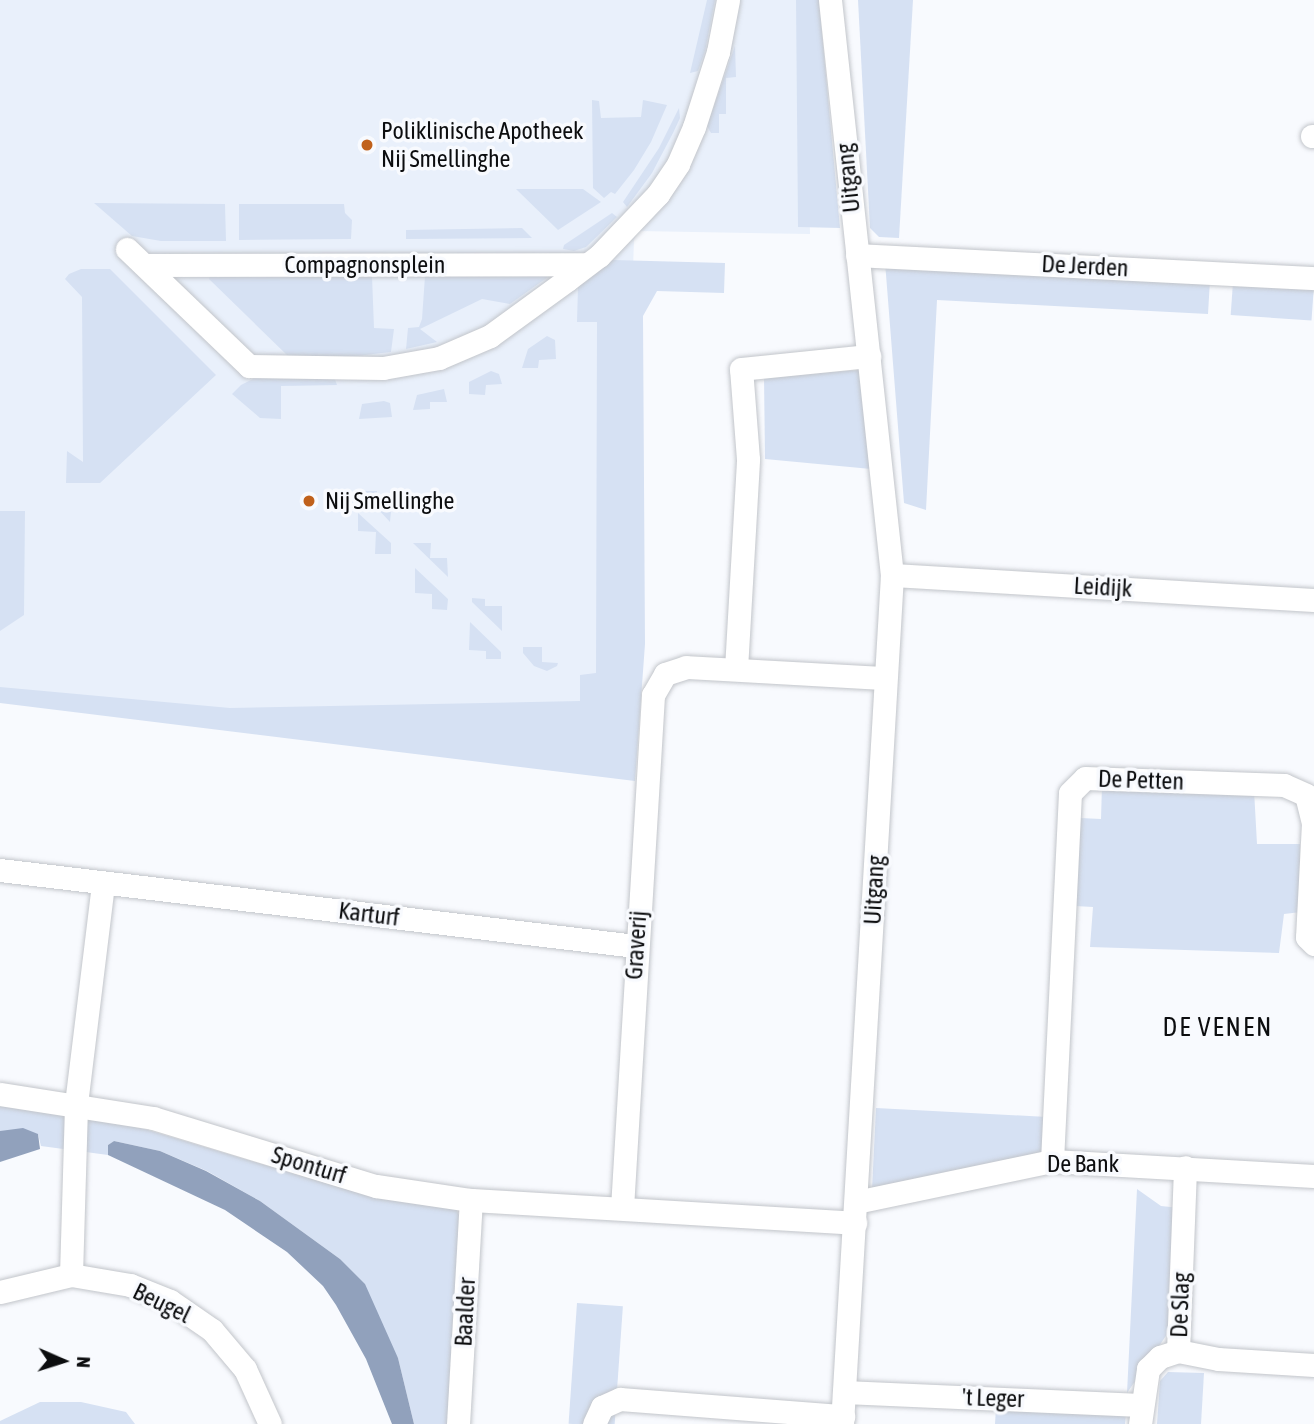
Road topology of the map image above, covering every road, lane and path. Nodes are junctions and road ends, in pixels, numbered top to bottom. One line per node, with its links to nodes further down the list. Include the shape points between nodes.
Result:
1 (728, 0): 5 (street, via 719,52 678,164 657,194)
2 (830, 0): 4 (street, Uitgang)
3 (127, 249): 6 (street)
4 (857, 254): 7 (street, De Jerden); 8 (street, Uitgang)
5 (586, 264): 6 (street, Compagnonsplein); 6 (street, via 490,336 439,358 383,368 249,366)
6 (145, 265)
7 (1314, 278)
8 (869, 356): 9 (street, Uitgang); 11 (street, via 741,369 748,459)
9 (892, 575): 10 (street, Leidijk); 12 (street, Uitgang)
10 (1314, 600)
11 (736, 669): 12 (street, Graverij); 16 (street, Graverij, via 675,670 664,674 653,695)
12 (886, 678): 24 (street, Uitgang)
13 (0, 870): 14 (street, Karturf)
14 (103, 883): 16 (street, Karturf); 18 (street)
15 (1314, 944): 19 (street, De Petten, via 1307,937 1313,823 1307,795 1284,785 1086,778 1070,793)
16 (635, 946): 23 (street, Graverij)
17 (0, 1094): 18 (street, Sponturf)
18 (76, 1104): 22 (street, Sponturf, via 153,1118 376,1186); 25 (street)
19 (1052, 1161): 20 (street, De Bank); 24 (street, De Bank)
20 (1185, 1167): 21 (street, De Bank); 27 (street, De Slag)
21 (1314, 1176)
22 (471, 1200): 23 (street, Sponturf); 33 (street, Baalder)
23 (622, 1208): 24 (street)
24 (856, 1213): 29 (street, Uitgang)
25 (71, 1275): 26 (street, Beugel); 32 (street, Beugel, via 130,1285 170,1301 212,1330 245,1369)
26 (0, 1292)
27 (1178, 1352): 28 (street); 30 (street, De Slag, via 1160,1357 1148,1369)
28 (1314, 1365)
29 (844, 1392): 30 (street, 't Leger); 31 (street, Uitgang)
30 (1141, 1414)
31 (843, 1420): 34 (street, via 620,1399 603,1407)
32 (270, 1424)
33 (458, 1424)
34 (594, 1424)

